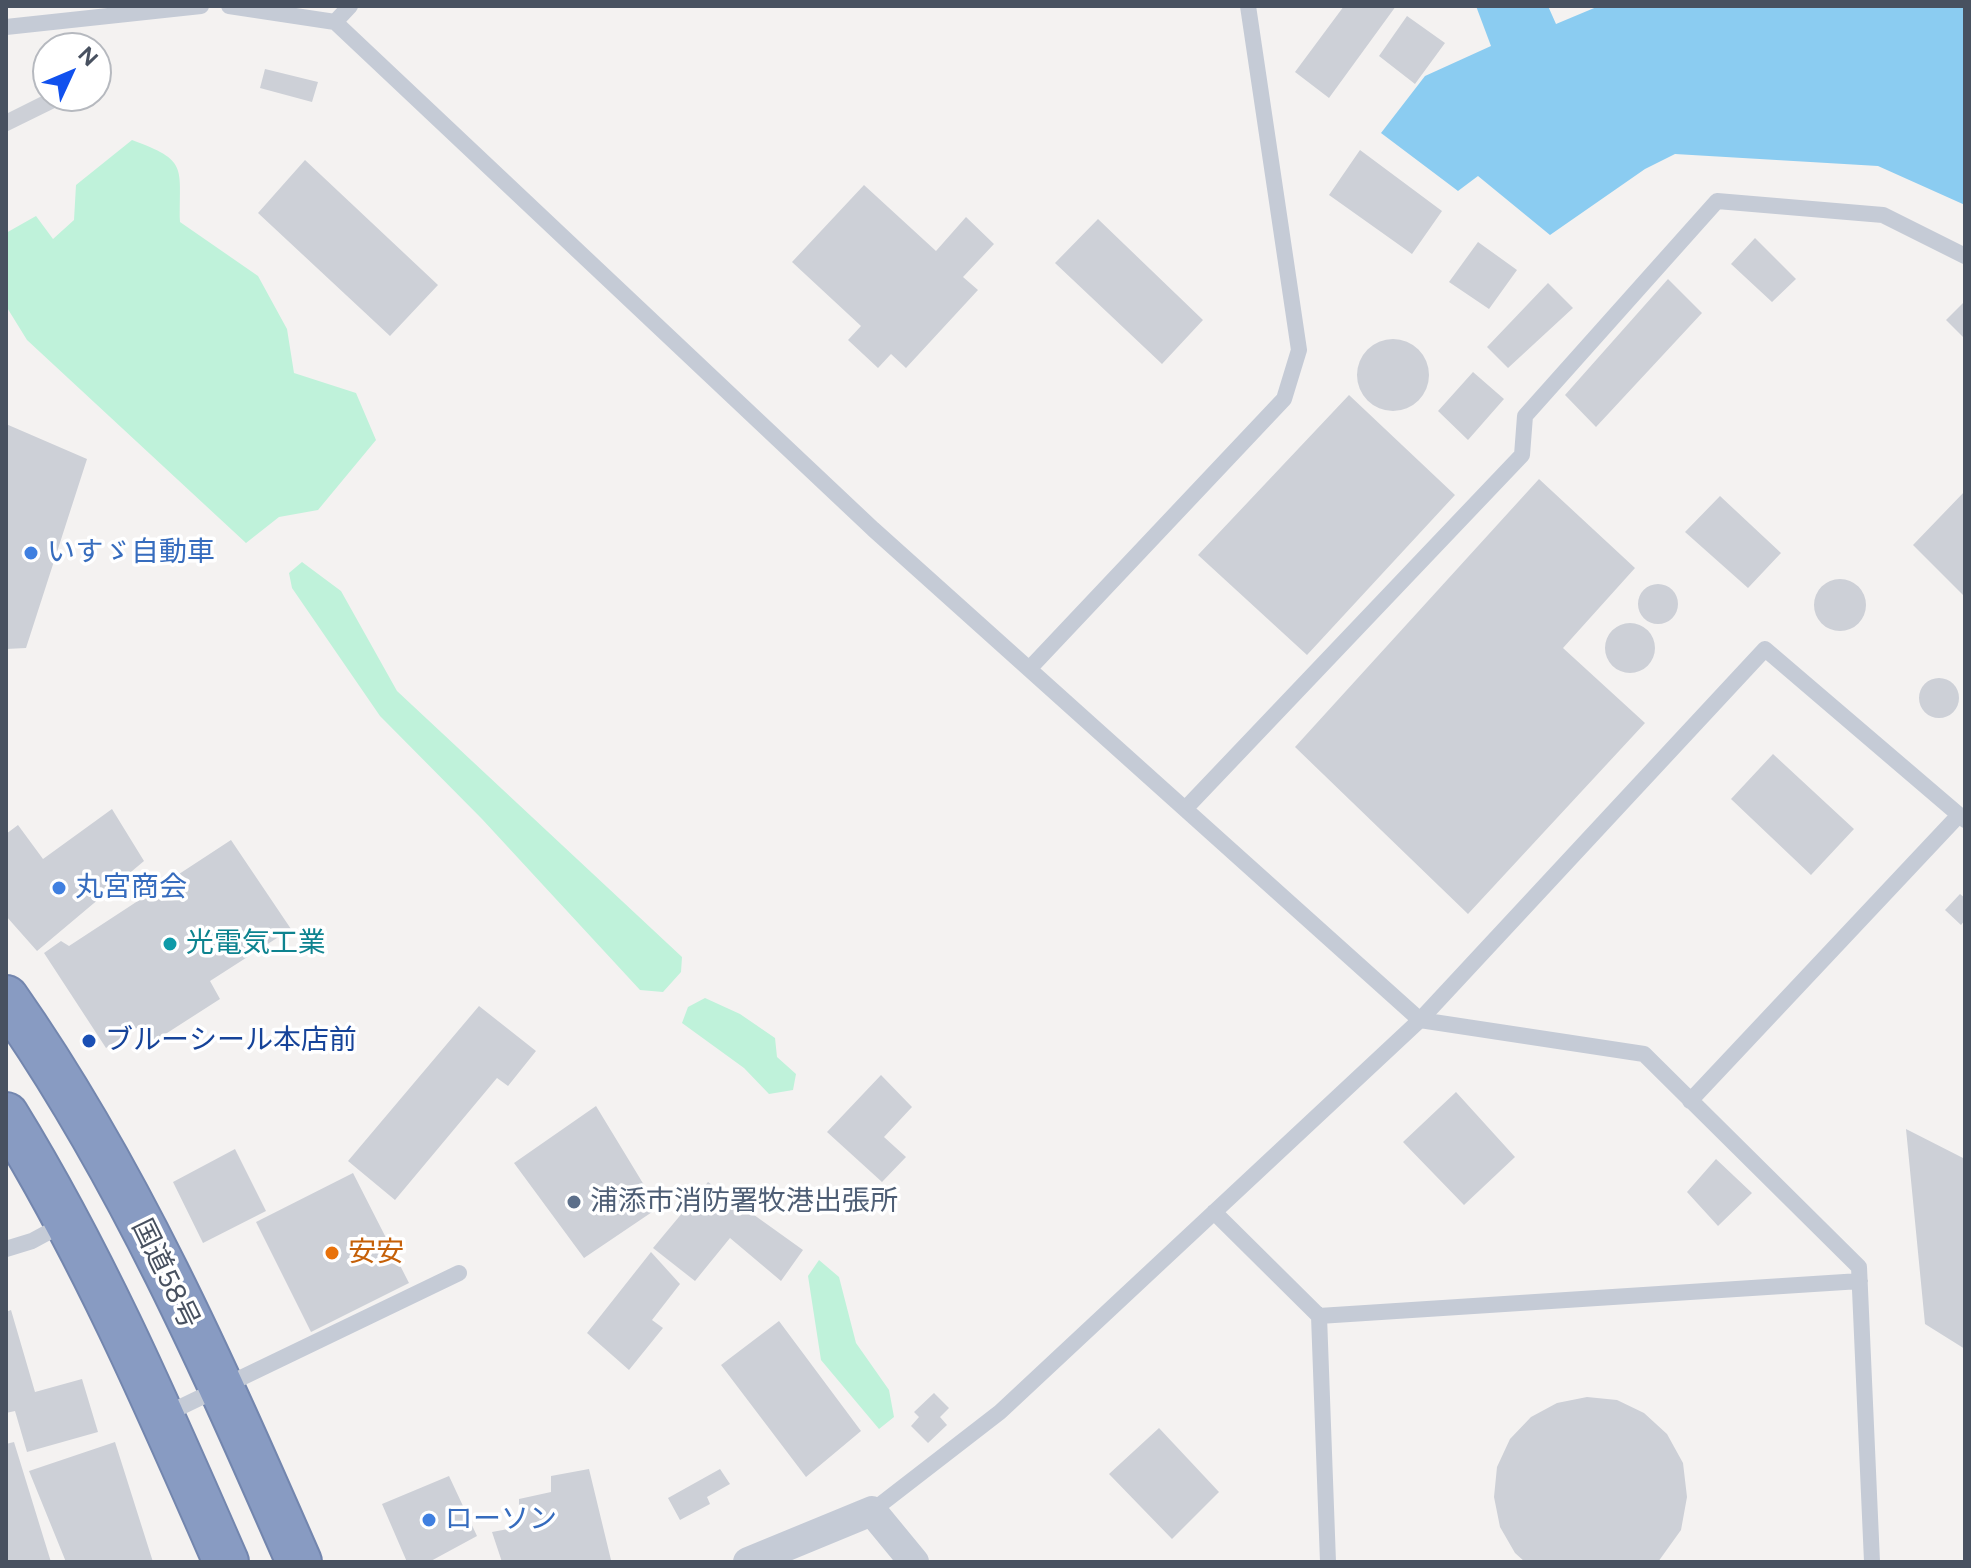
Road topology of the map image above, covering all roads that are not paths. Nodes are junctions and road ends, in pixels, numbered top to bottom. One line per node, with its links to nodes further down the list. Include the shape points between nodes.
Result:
1 (201, 6): 6 (lane)
2 (229, 6): 5 (lane)
3 (350, 6): 5 (lane)
4 (1248, 6): 8 (lane, via 1299,350 1284,399)
5 (335, 22): 8 (lane, via 873,529)
6 (6, 27)
7 (1965, 256): 9 (lane, via 1883,215 1717,201 1525,416 1522,455)
8 (1030, 668): 9 (lane)
9 (1185, 809): 12 (lane)
10 (1962, 817): 12 (lane, via 1765,649); 13 (lane)
11 (6, 998): 21 (highway, 国道58号, via 110,1165)
12 (1420, 1020): 13 (lane, via 1644,1054); 15 (lane)
13 (1690, 1101): 19 (lane, via 1859,1267)
14 (6, 1115): 16 (highway)
15 (1214, 1212): 20 (lane); 23 (lane, via 1000,1412)
16 (68, 1221): 17 (lane); 22 (highway)
17 (6, 1249)
18 (459, 1273): 21 (lane)
19 (1860, 1281): 20 (lane); 29 (lane)
20 (1319, 1316): 28 (lane)
21 (222, 1388): 22 (lane); 25 (highway, 国道58号)
22 (162, 1416): 24 (highway)
23 (872, 1511): 26 (street); 27 (street)
24 (226, 1562)
25 (299, 1562)
26 (748, 1562)
27 (914, 1562)
28 (1328, 1562)
29 (1872, 1562)

